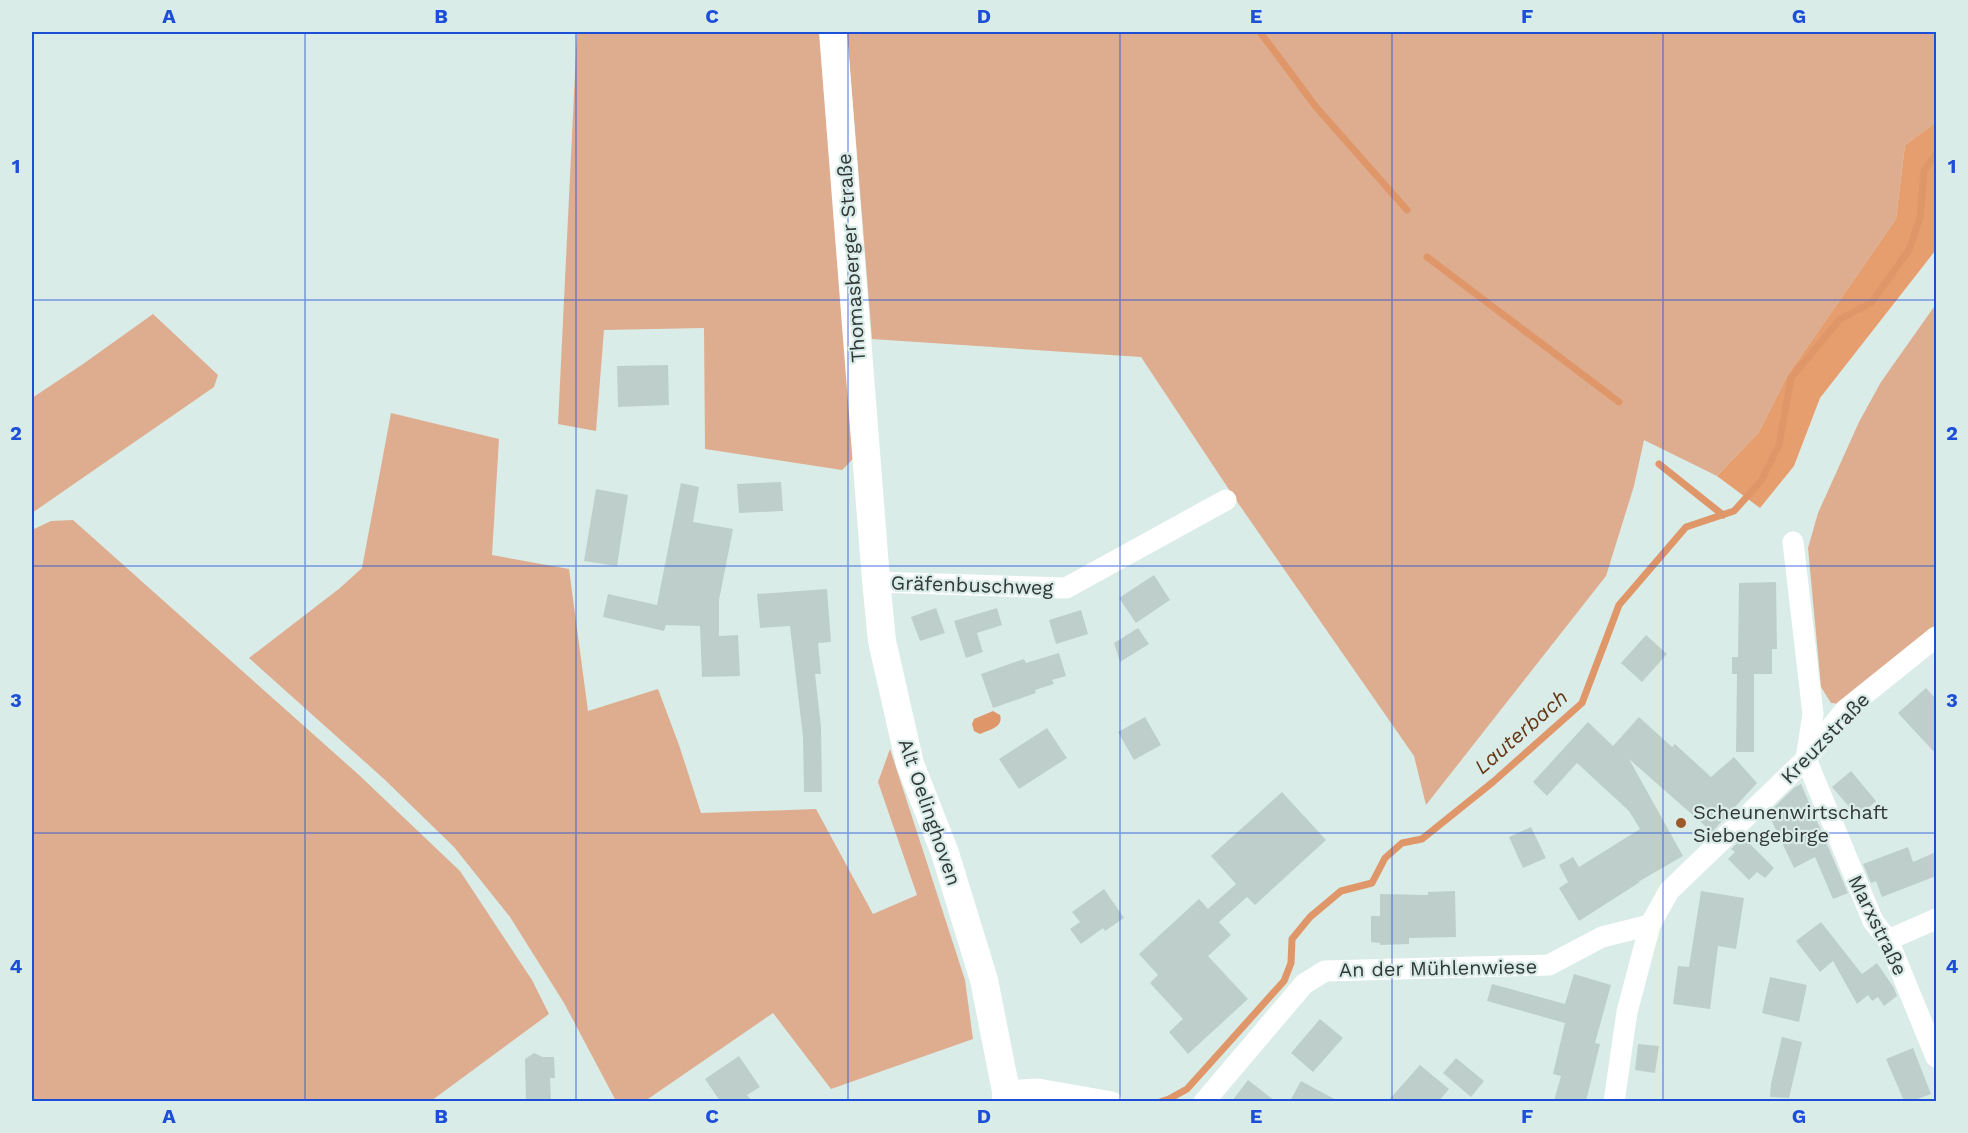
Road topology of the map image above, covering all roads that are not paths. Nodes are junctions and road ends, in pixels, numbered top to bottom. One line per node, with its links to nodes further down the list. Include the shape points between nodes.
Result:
1 (833, 32): 2 (main road, Thomasberger Straße)
2 (869, 484): 5 (main road, Alt Oelinghoven)
3 (1226, 500): 5 (street, Gräfenbuschweg, via 1066,588)
4 (1793, 542): 7 (street, via 1813,714)
5 (876, 582): 12 (main road, Alt Oelinghoven, via 882,641 910,764 945,853 984,980)
6 (1936, 637): 7 (street, Kreuzstraße, via 1845,710)
7 (1806, 759): 9 (street, Kreuzstraße, via 1669,891); 10 (street, Marxstraße, via 1873,921)
8 (1936, 919): 10 (street)
9 (1650, 925): 14 (street, An der Mühlenwiese, via 1602,937 1549,965 1325,971 1304,984); 15 (street, Kreuzstraße, via 1627,1012)
10 (1888, 940): 11 (street, Marxstraße)
11 (1936, 1058)
12 (1006, 1096): 13 (street, via 1038,1089)
13 (1112, 1101)
14 (1204, 1101)
15 (1614, 1101)

